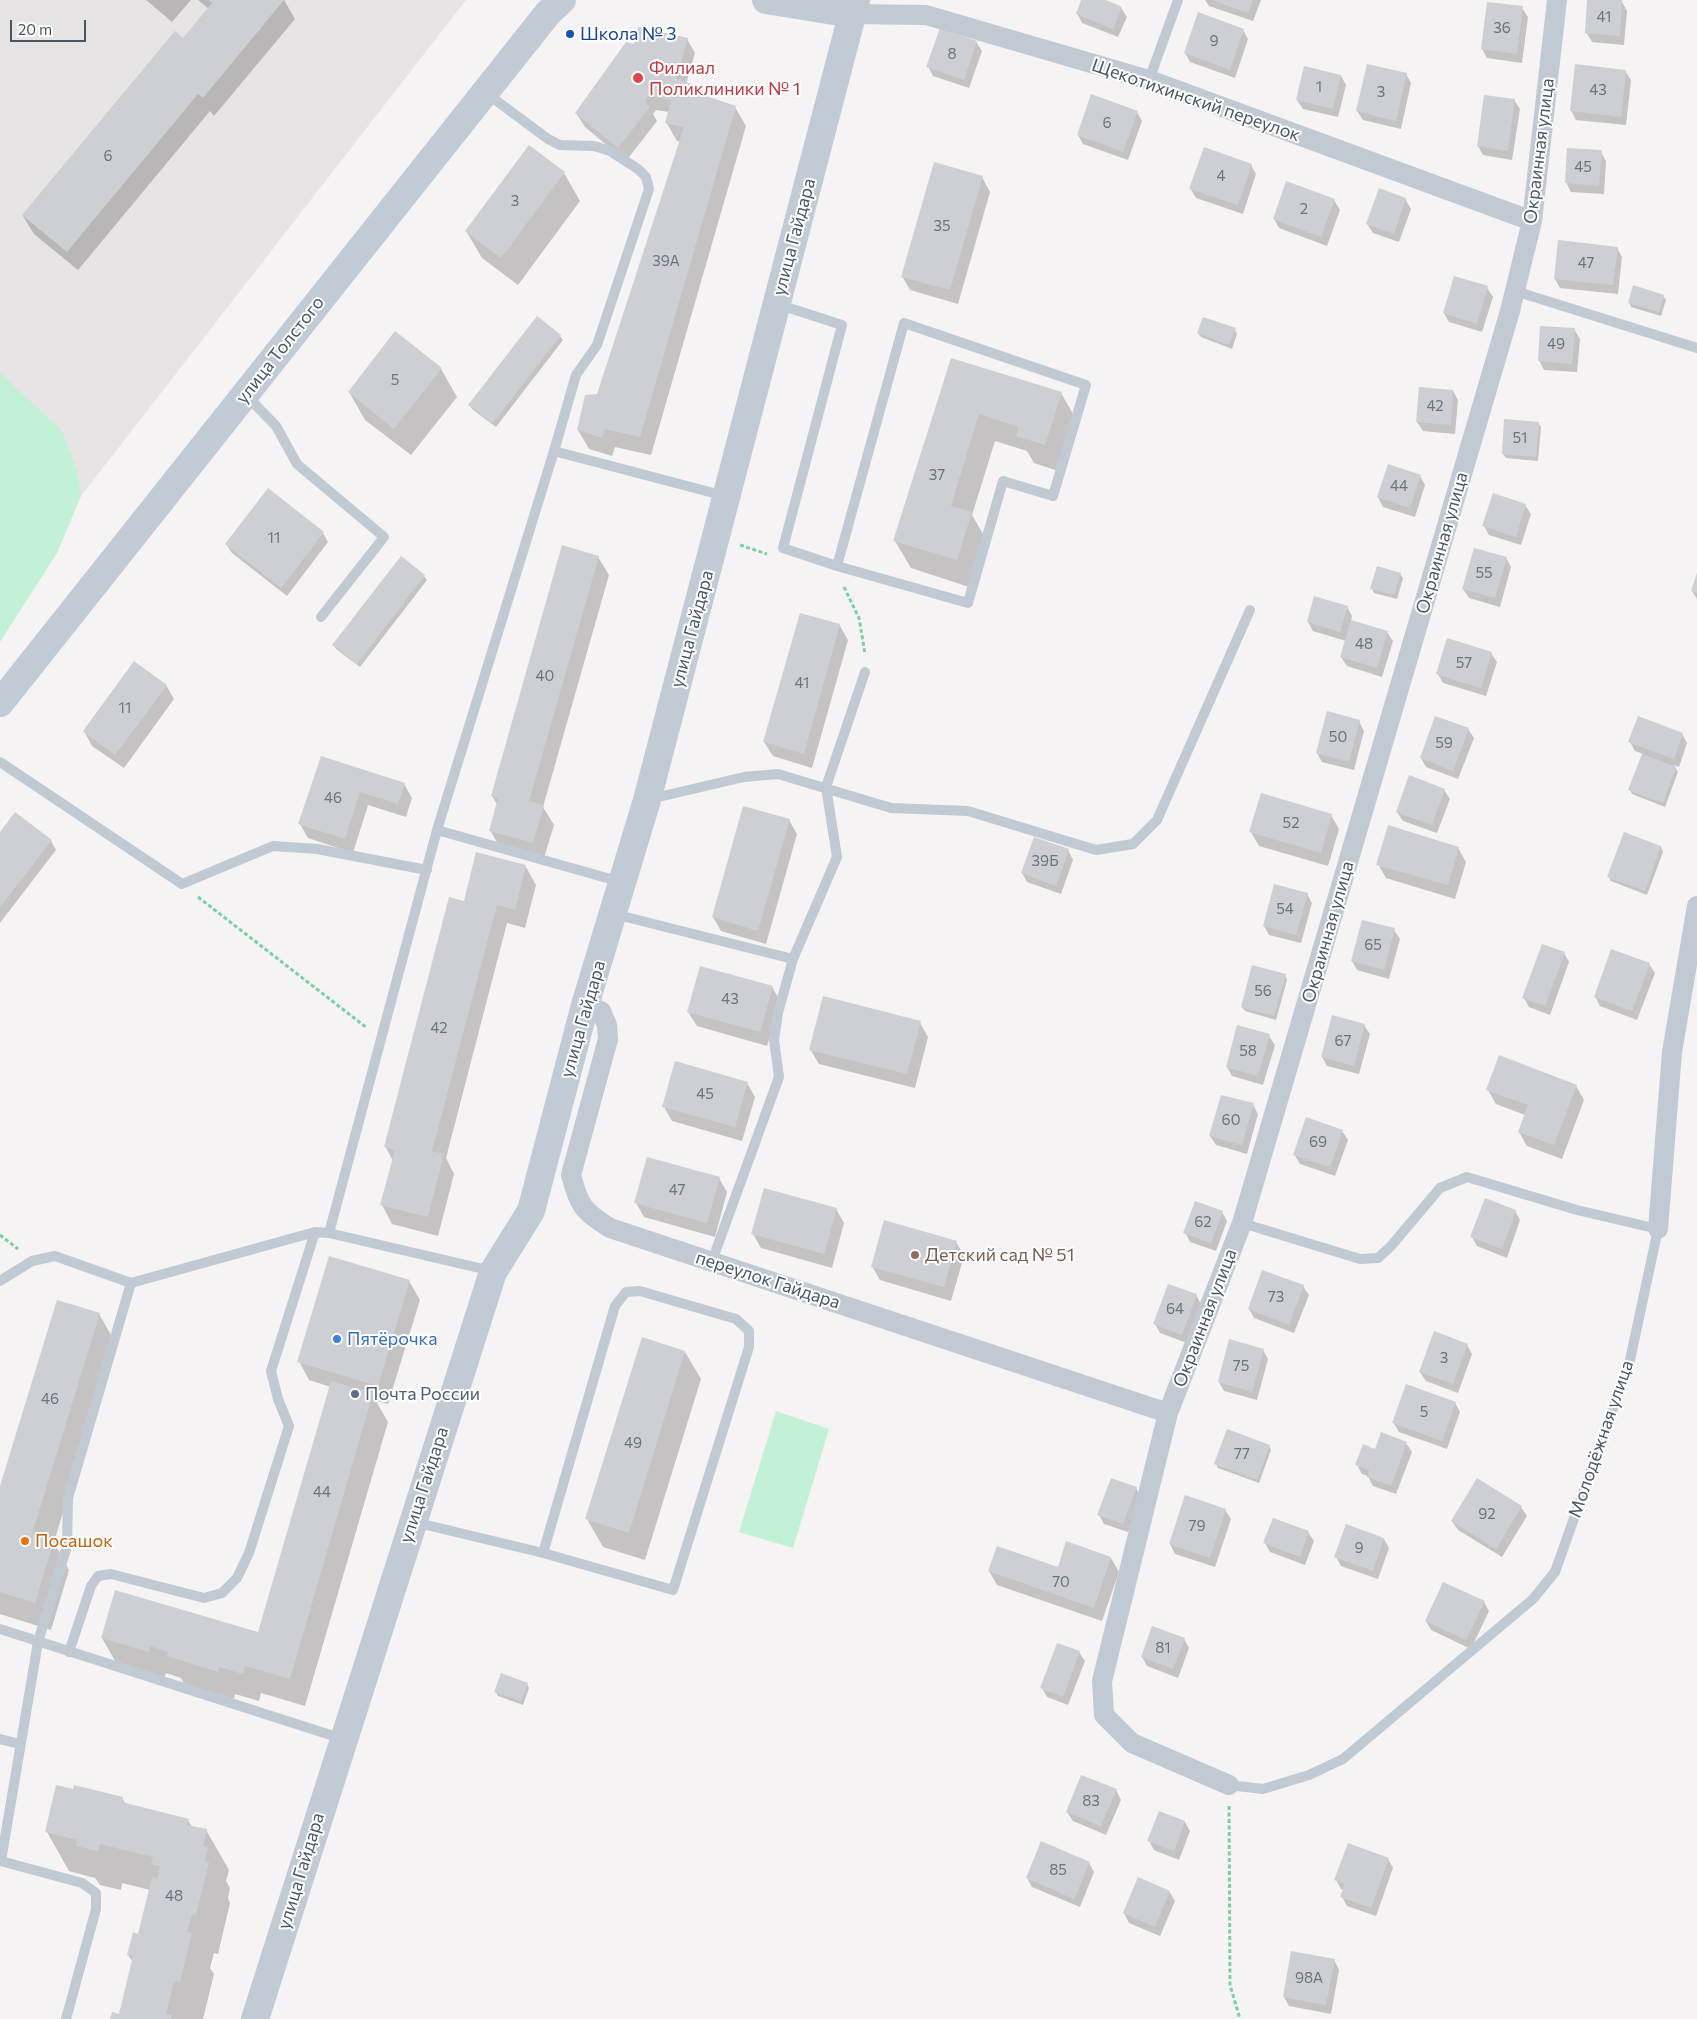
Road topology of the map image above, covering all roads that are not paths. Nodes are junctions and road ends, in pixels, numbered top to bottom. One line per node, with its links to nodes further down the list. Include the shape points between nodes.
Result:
1 (562, 0): 7 (street, улица Толстого)
2 (766, 0): 5 (street)
3 (1178, 0): 6 (lane)
4 (1557, 0): 8 (street, Окраинная улица)
5 (854, 7): 6 (street, Щекотихинский переулок, via 926,15); 10 (street, улица Гайдара)
6 (1149, 80): 8 (street, Щекотихинский переулок)
7 (485, 92): 12 (street, улица Толстого); 13 (lane, via 560,145 594,146 610,151 638,169 646,177 649,189 597,345 576,375)
8 (1532, 222): 9 (street, Окраинная улица)
9 (1515, 292): 11 (lane); 30 (street, Окраинная улица)
10 (776, 304): 14 (street, улица Гайдара); 15 (lane, via 842,325 783,548)
11 (1697, 348)
12 (245, 394): 17 (lane, via 276,426 297,464 384,537); 19 (street, улица Толстого)
13 (554, 451): 14 (lane); 23 (lane)
14 (726, 497): 22 (street, улица Гайдара)
15 (837, 566): 15 (lane, via 968,603 1003,481 1053,496 1086,385 904,323)
16 (1250, 610): 21 (lane, via 1157,820 1133,844 1096,850 968,811 892,808)
17 (321, 617)
18 (866, 672): 21 (lane)
19 (0, 703)
20 (0, 762): 24 (lane, via 182,884 273,846 317,849)
21 (826, 787): 22 (lane, via 778,774 744,777); 28 (lane, via 837,857)
22 (647, 800): 25 (street, улица Гайдара)
23 (438, 830): 24 (lane); 25 (lane)
24 (427, 870): 33 (lane)
25 (622, 882): 27 (street, улица Гайдара)
26 (1697, 906): 31 (street, Молодёжная улица, via 1672,1052)
27 (613, 914): 28 (lane); 29 (street, улица Гайдара)
28 (793, 959): 34 (lane, via 774,1040 779,1077)
29 (585, 1005): 34 (street, переулок Гайдара, via 600,1011 607,1025 608,1038 571,1175 577,1197 588,1214 610,1228); 35 (street, улица Гайдара, via 531,1211)
30 (1242, 1223): 31 (lane, via 1360,1259 1378,1258 1440,1188 1466,1177 1577,1210); 38 (street, Окраинная улица)
31 (1658, 1229): 47 (lane, Молодёжная улица, via 1630,1360 1556,1572 1533,1599 1343,1759 1310,1775 1262,1789)
32 (314, 1232): 33 (lane); 37 (lane); 43 (lane, via 271,1371 289,1426 249,1553 237,1578 222,1592 204,1598 111,1574 98,1576 91,1586)
33 (329, 1233): 35 (lane)
34 (712, 1261): 38 (street, переулок Гайдара)
35 (493, 1272): 39 (street, улица Гайдара)
36 (0, 1281): 37 (lane, via 32,1260 55,1256)
37 (131, 1283): 42 (lane, via 68,1498 67,1546)
38 (1168, 1413): 47 (street, Окраинная улица, via 1102,1681 1104,1715 1132,1743)
39 (413, 1522): 40 (lane); 45 (street, улица Гайдара)
40 (543, 1553): 40 (lane, via 673,1590 749,1347 749,1331 736,1319 640,1290 626,1292 615,1306)
41 (0, 1630): 42 (lane)
42 (38, 1642): 43 (lane); 46 (lane)
43 (69, 1652): 45 (lane)
44 (0, 1739): 46 (lane)
45 (343, 1739): 50 (street, улица Гайдара)
46 (20, 1744): 48 (lane)
47 (1229, 1785)
48 (0, 1861): 49 (lane, via 82,1882 96,1893 96,1909)
49 (66, 2019)
50 (254, 2019)

